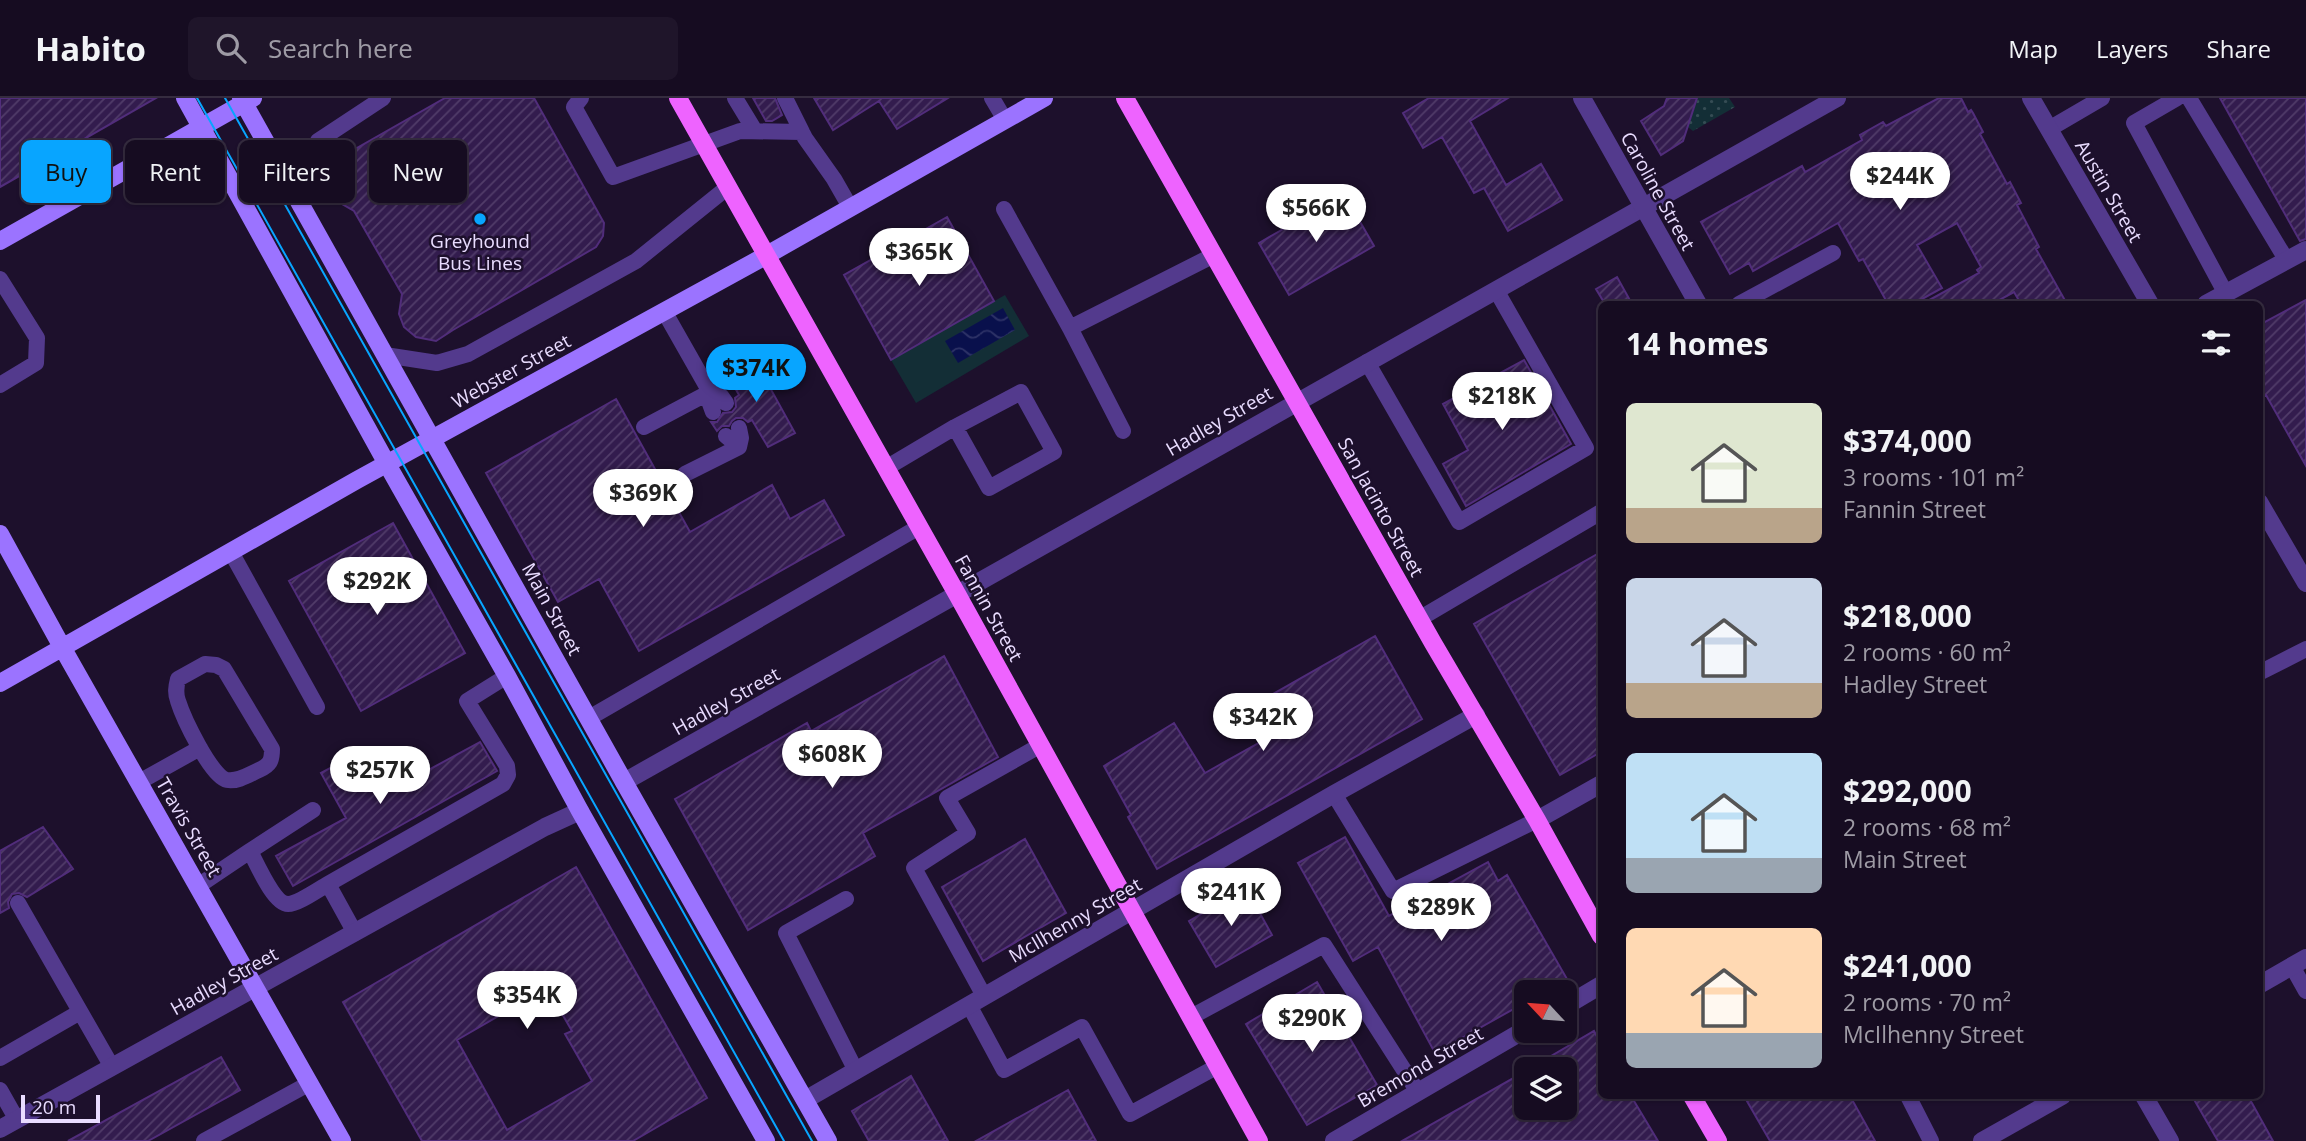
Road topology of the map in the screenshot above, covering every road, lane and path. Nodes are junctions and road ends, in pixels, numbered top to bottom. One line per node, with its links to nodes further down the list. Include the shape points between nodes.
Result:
1 (185, 98): 18 (main road)
2 (383, 98): 23 (lane)
3 (580, 98): 24 (lane, via 573,107 613,177)
4 (678, 98): 24 (main road, Fannin Street)
5 (735, 98): 20 (lane)
6 (785, 98): 21 (lane)
7 (992, 98): 17 (lane)
8 (1044, 98): 17 (main road, Webster Street)
9 (1125, 98): 34 (main road, San Jacinto Street)
10 (1582, 98): 28 (street, Caroline Street)
11 (1837, 98): 28 (street, Hadley Street)
12 (2031, 98): 19 (street, Austin Street)
13 (2102, 98): 19 (lane)
14 (2177, 98): 38 (lane, via 2134,123)
15 (2189, 98): 35 (lane)
16 (246, 100): 18 (main road); 22 (main road, Main Street)
17 (1005, 120): 27 (main road, Webster Street)
18 (202, 127): 30 (main road); 56 (main road)
19 (2049, 129): 41 (street, Austin Street)
20 (755, 131): 21 (lane); 24 (lane, via 740,131)
21 (802, 132): 27 (lane)
22 (267, 140)
23 (320, 140)
24 (704, 145): 25 (main road, Fannin Street)
25 (728, 187): 33 (main road, Fannin Street); 45 (lane, via 636,261 468,354 437,363)
26 (301, 203): 45 (main road, Main Street)
27 (850, 207): 33 (main road, Webster Street)
28 (1643, 207): 37 (street, Hadley Street); 39 (street, Caroline Street)
29 (1004, 209): 44 (lane)
30 (0, 241)
31 (2306, 250): 35 (street)
32 (1833, 253): 40 (lane)
33 (767, 255): 43 (main road, Webster Street); 57 (main road, Fannin Street)
34 (1214, 255): 44 (lane); 49 (main road, San Jacinto Street)
35 (2287, 261): 38 (street)
36 (0, 278): 47 (lane, via 37,338 36,363)
37 (1496, 290): 46 (street, Hadley Street); 46 (lane, via 1586,448 1459,522)
38 (2225, 294): 42 (street)
39 (1696, 301)
40 (1745, 301)
41 (2148, 301)
42 (2212, 301)
43 (664, 311): 48 (lane); 55 (main road, Webster Street)
44 (1070, 328): 53 (lane)
45 (386, 355): 55 (main road, Main Street)
46 (1367, 362): 49 (street, Hadley Street)
47 (0, 385)
48 (710, 392): 50 (lane, via 721,396); 51 (lane)
49 (1297, 401): 65 (street, Hadley Street); 66 (main road, San Jacinto Street)
50 (720, 407)
51 (644, 427)
52 (955, 427): 52 (lane, via 1021,392 1054,452 989,488); 57 (lane)
53 (1123, 430)
54 (735, 437): 58 (lane)
55 (432, 438): 56 (main road, Webster Street); 74 (main road, Main Street)
56 (387, 464): 63 (main road, Webster Street); 70 (main road)
57 (886, 468): 61 (main road, Fannin Street)
58 (685, 474)
59 (2263, 509): 64 (street)
60 (1598, 514): 66 (lane)
61 (919, 527): 65 (main road, Fannin Street); 74 (lane)
62 (0, 534): 67 (main road, Travis Street)
63 (231, 552): 67 (main road, Webster Street); 72 (lane)
64 (2306, 583)
65 (957, 594): 75 (main road, Fannin Street); 78 (street, Hadley Street)
66 (1419, 619): 73 (main road, San Jacinto Street)
67 (62, 647): 71 (main road, Webster Street); 77 (main road, Travis Street)
68 (2306, 649): 69 (lane)
69 (2263, 671)
70 (508, 676): 82 (main road); 85 (lane, via 467,701 507,766 503,784)
71 (0, 683)
72 (317, 707)
73 (1476, 715): 80 (street, McIlhenny Street); 83 (main road, San Jacinto Street)
74 (589, 718): 78 (main road, Main Street)
75 (1041, 745): 89 (main road, Fannin Street); 98 (lane, via 947,798 968,833 914,868)
76 (200, 748): 76 (lane, via 217,774 227,780 242,778 272,759 272,749 230,677 216,665 205,664 184,675 176,688); 77 (lane)
77 (138, 782): 86 (main road, Travis Street)
78 (624, 782): 113 (main road, Main Street)
79 (1598, 786): 83 (street)
80 (1334, 794): 83 (lane, via 1393,891); 89 (street, McIlhenny Street)
81 (313, 810): 84 (lane)
82 (580, 811): 91 (street, Hadley Street); 118 (main road)
83 (1537, 820): 90 (main road, San Jacinto Street)
84 (250, 851): 85 (lane, via 277,900 295,902); 86 (lane)
85 (328, 884): 91 (lane)
86 (198, 886): 95 (main road, Travis Street)
87 (846, 899): 105 (lane, via 786,933)
88 (18, 903): 99 (lane)
89 (1133, 910): 98 (street, McIlhenny Street); 100 (main road, Fannin Street)
90 (1598, 931)
91 (355, 933): 95 (street, Hadley Street)
92 (2299, 962): 93 (street); 96 (lane)
93 (2263, 983)
94 (1598, 987): 97 (street)
95 (256, 988): 104 (street, Hadley Street); 106 (main road, Travis Street)
96 (2306, 991)
97 (1577, 999)
98 (977, 1001): 103 (lane, via 1004,1070 1082,1027 1130,1114); 105 (street, McIlhenny Street)
99 (80, 1012): 102 (lane); 104 (lane)
100 (1191, 1017): 103 (main road, Fannin Street); 108 (lane, via 1324,945)
101 (1514, 1036): 108 (street, Bremond Street)
102 (0, 1058)
103 (1218, 1066): 120 (main road, Fannin Street)
104 (112, 1067): 114 (street, Hadley Street)
105 (856, 1071): 113 (street, McIlhenny Street)
106 (310, 1083): 116 (lane); 117 (main road, Travis Street)
107 (0, 1090): 114 (lane)
108 (1418, 1093): 121 (street, Bremond Street)
109 (1694, 1099): 122 (main road)
110 (1910, 1099): 123 (lane)
111 (2057, 1099): 124 (street)
112 (2146, 1099): 125 (street)
113 (805, 1100): 119 (main road, Main Street)
114 (17, 1119): 115 (street, Hadley Street)
115 (0, 1129)
116 (204, 1141)
117 (342, 1141)
118 (766, 1141)
119 (828, 1141)
120 (1259, 1141)
121 (1335, 1141)
122 (1718, 1141)
123 (1931, 1141)
124 (1982, 1141)
125 (2169, 1141)

